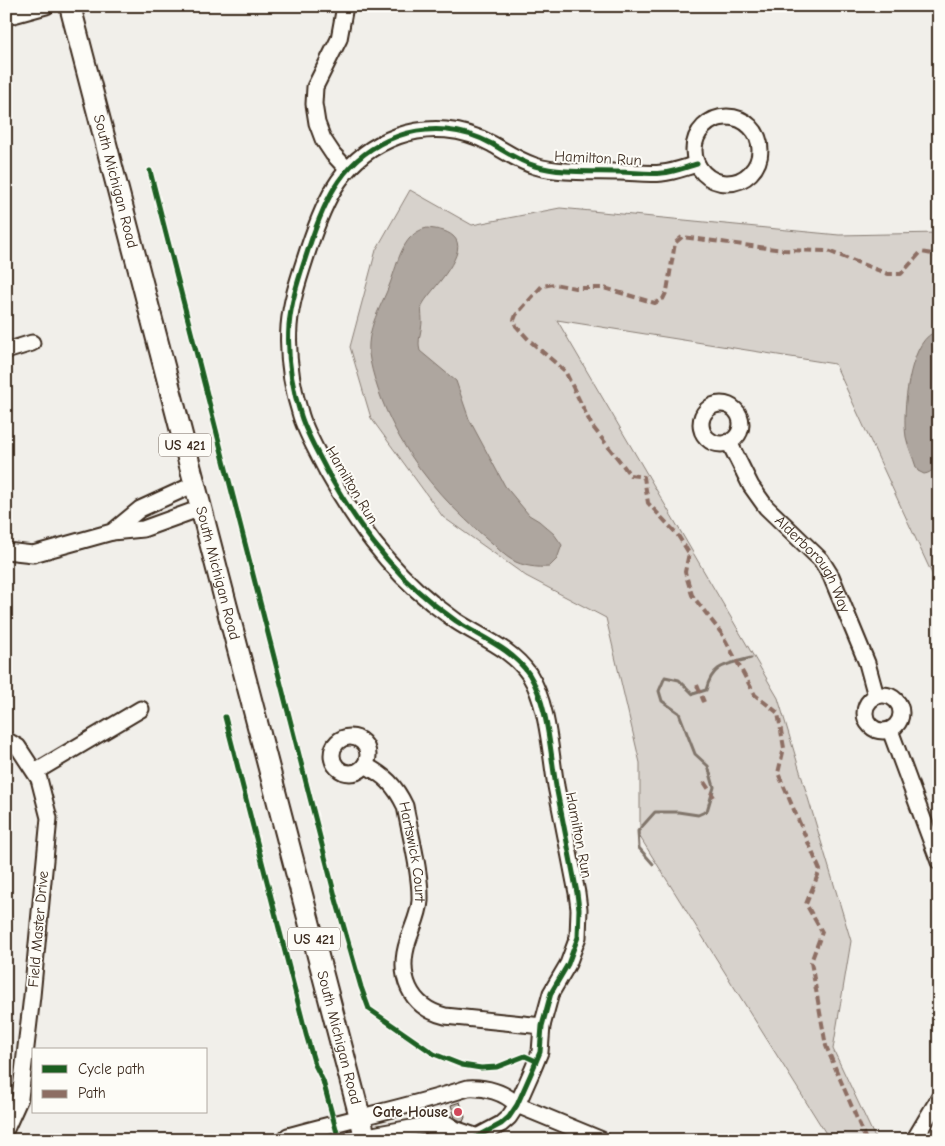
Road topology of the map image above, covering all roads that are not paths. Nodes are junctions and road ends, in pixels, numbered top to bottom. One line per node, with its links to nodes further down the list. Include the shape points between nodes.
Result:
1 (46, 6): 5 (street)
2 (70, 6): 12 (main road, South Michigan Road / US 421)
3 (336, 6): 6 (street)
4 (345, 6): 6 (street)
5 (6, 17)
6 (341, 23): 8 (street, via 339,39 315,86 314,104 323,139)
7 (697, 164): 7 (street, via 713,180 736,182 754,169 759,158 758,136 752,127 738,119 723,117 713,120 704,126 694,144); 8 (street, Hamilton Run, via 661,173 554,170 533,166 477,136 431,129 397,137 372,149)
8 (347, 170): 23 (street, Hamilton Run, via 337,181 322,210 292,300 289,326 294,390 314,446 345,503 375,546 430,600 506,650 534,684 544,717 579,909 574,951 551,993)
9 (32, 343): 10 (street)
10 (6, 350)
11 (729, 442): 16 (street, Alderborough Way, via 766,507 820,560 831,576 867,663)
12 (195, 484): 13 (main road, South Michigan Road / US 421); 14 (street, via 140,509)
13 (201, 508): 14 (street, via 143,529); 29 (main road, South Michigan Road / US 421)
14 (112, 532): 15 (street, via 33,554)
15 (6, 551)
16 (876, 696): 18 (street, via 894,699 901,709 899,722); 18 (street, via 865,709 866,720 874,729)
17 (141, 709): 21 (street)
18 (890, 730): 22 (street)
19 (6, 740): 21 (street, Field Master Drive, via 18,747)
20 (366, 765): 23 (street, Hartswick Court, via 383,775 400,794 405,806 420,886 418,915 404,955 405,980 412,994 432,1013)
21 (35, 772): 27 (street, Field Master Drive, via 49,818 20,1098)
22 (939, 862)
23 (542, 1026): 26 (street, Hamilton Run, via 540,1052)
24 (443, 1096): 26 (street, via 468,1088 480,1088 503,1095); 28 (street); 29 (street)
25 (939, 1098): 34 (street)
26 (517, 1105): 30 (street, Hamilton Run, via 501,1124); 33 (street)
27 (6, 1129)
28 (440, 1130): 29 (street); 30 (street, via 456,1128)
29 (364, 1131): 31 (street, via 334,1123); 32 (street)
30 (475, 1139)
31 (284, 1140)
32 (344, 1140)
33 (602, 1140)
34 (914, 1140)

